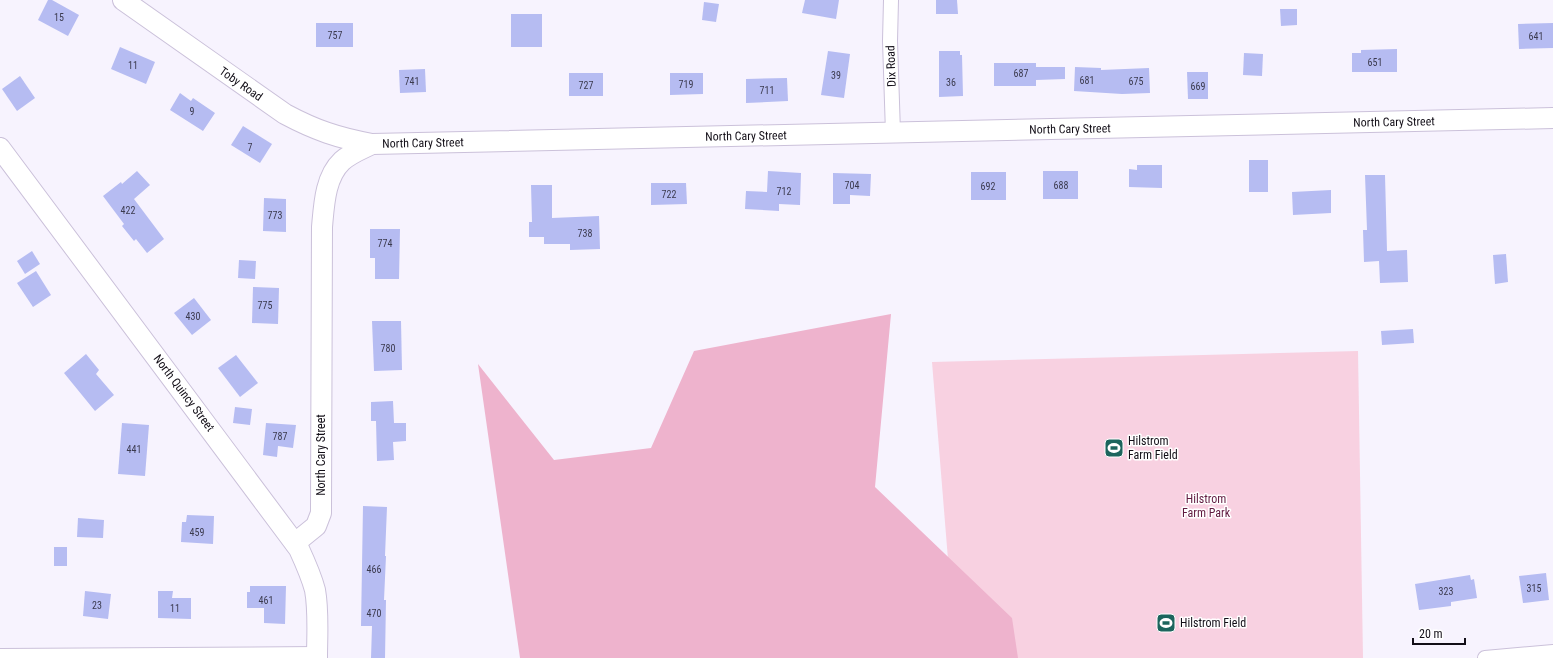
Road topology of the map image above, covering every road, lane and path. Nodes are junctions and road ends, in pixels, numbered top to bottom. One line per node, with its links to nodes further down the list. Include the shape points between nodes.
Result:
1 (122, 0): 5 (main road, Toby Road, via 285,114 310,127 347,140)
2 (891, 0): 4 (street, Dix Road)
3 (1553, 118): 4 (main road, North Cary Street)
4 (893, 132): 5 (main road, North Cary Street)
5 (372, 144): 7 (main road, North Cary Street, via 342,161 332,174 324,203 321,513 316,526)
6 (0, 148): 7 (main road, North Quincy Street)
7 (295, 543): 10 (main road, North Quincy Street, via 308,568 315,590)
8 (1549, 654): 11 (street)
9 (0, 656): 10 (street)
10 (317, 656)
11 (1485, 658)

